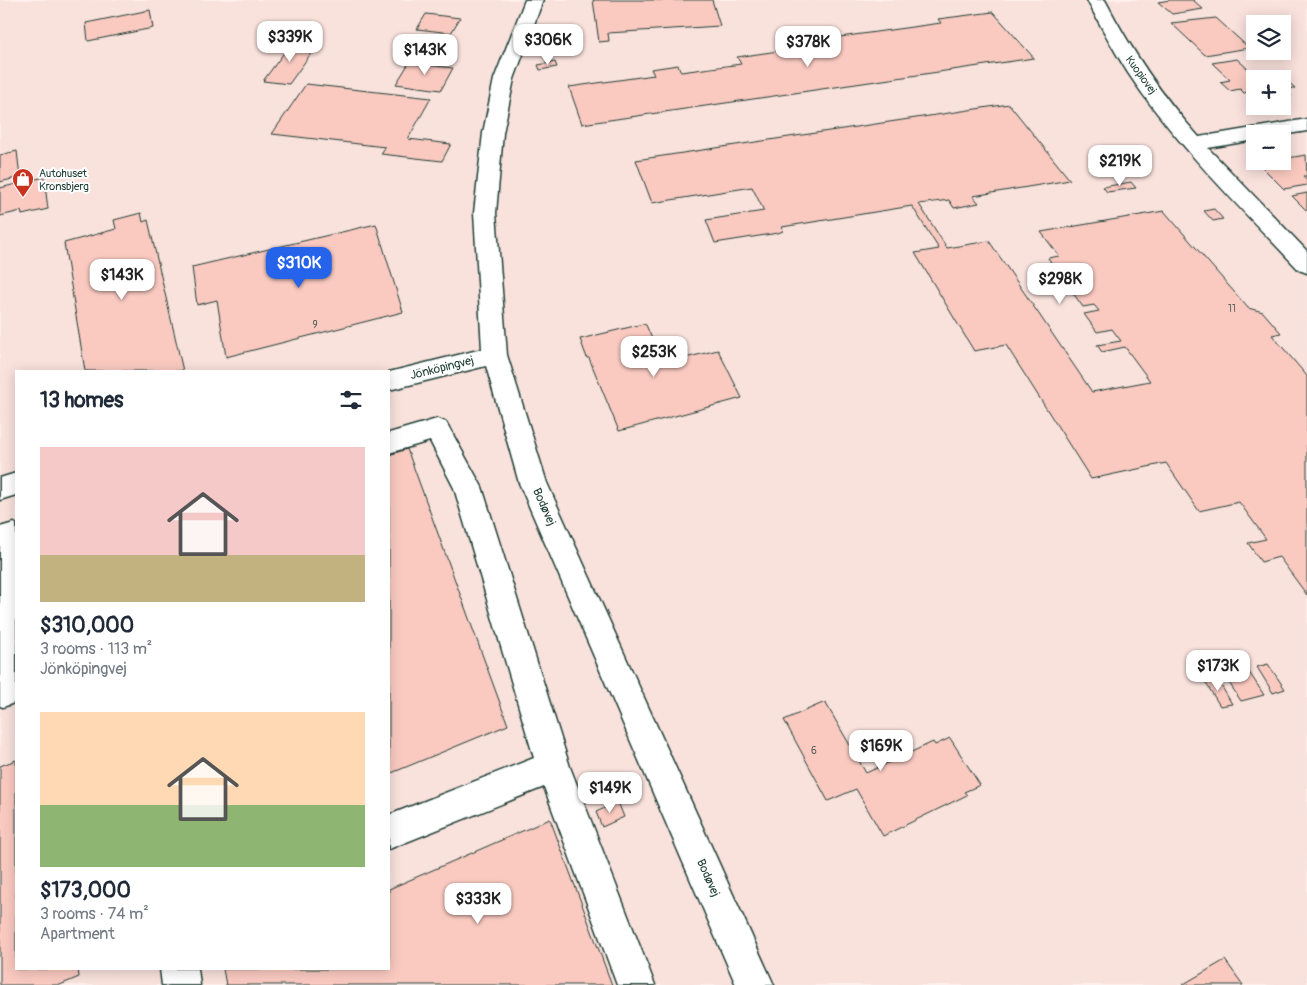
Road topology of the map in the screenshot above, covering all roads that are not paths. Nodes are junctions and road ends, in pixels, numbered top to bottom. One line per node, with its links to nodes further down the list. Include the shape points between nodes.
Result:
1 (534, 0): 6 (street, Bodøvej, via 504,79 493,134 485,213)
2 (1096, 0): 4 (street, Kuopiovej, via 1132,66)
3 (1307, 125): 4 (street)
4 (1194, 144): 5 (street, Kuopiovej)
5 (1307, 265)
6 (495, 355): 7 (street, Jönköpingvej); 18 (street, Bodøvej, via 533,483)
7 (390, 381)
8 (390, 443): 13 (street, via 437,429 468,487)
9 (15, 484): 10 (street)
10 (0, 489)
11 (0, 539): 12 (street, via 14,535)
12 (3, 692)
13 (553, 767): 14 (street); 17 (street)
14 (390, 832)
15 (179, 970): 16 (street)
16 (181, 985)
17 (636, 985)
18 (755, 985)

